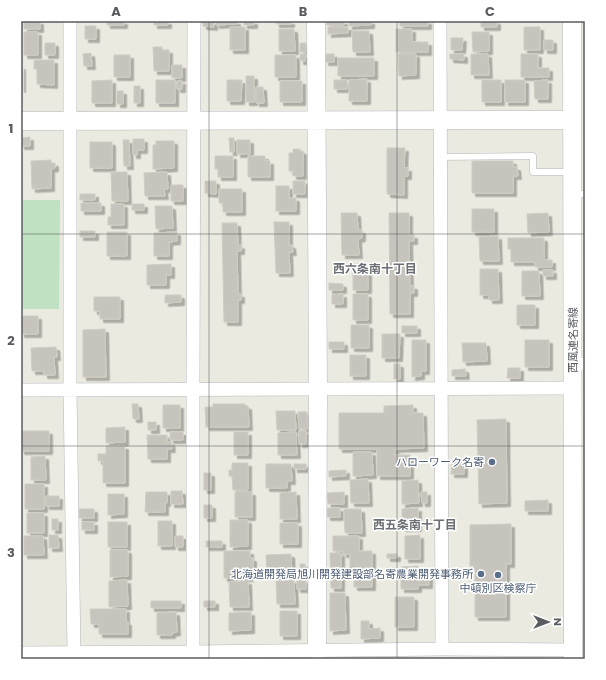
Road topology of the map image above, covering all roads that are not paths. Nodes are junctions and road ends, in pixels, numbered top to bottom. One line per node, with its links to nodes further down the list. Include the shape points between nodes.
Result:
1 (70, 21): 6 (street)
2 (194, 21): 7 (street)
3 (316, 21): 11 (street)
4 (440, 21): 8 (street)
5 (572, 21): 9 (street, 西風連名寄線, via 575,65)
6 (70, 120): 7 (street); 10 (street); 20 (street)
7 (194, 120): 11 (street); 21 (street)
8 (440, 120): 9 (street); 11 (street); 12 (street)
9 (572, 120): 13 (street, 西風連名寄線)
10 (21, 121)
11 (316, 121): 17 (street)
12 (440, 157): 13 (lane, via 533,156 533,172); 18 (street)
13 (572, 172): 14 (street, 西風連名寄線)
14 (579, 194): 15 (street, 西風連名寄線)
15 (579, 364): 16 (street, 西風連名寄線)
16 (573, 388): 18 (street); 27 (street, 西風連名寄線)
17 (318, 389): 18 (street); 21 (street); 23 (street)
18 (441, 389): 22 (street)
19 (21, 390): 20 (street)
20 (70, 390): 21 (street); 24 (street)
21 (192, 390): 25 (street)
22 (442, 649): 23 (street); 27 (street)
23 (318, 651): 25 (street)
24 (74, 652): 26 (street); 28 (street)
25 (194, 652): 28 (street)
26 (21, 653)
27 (573, 654)
28 (157, 656)

